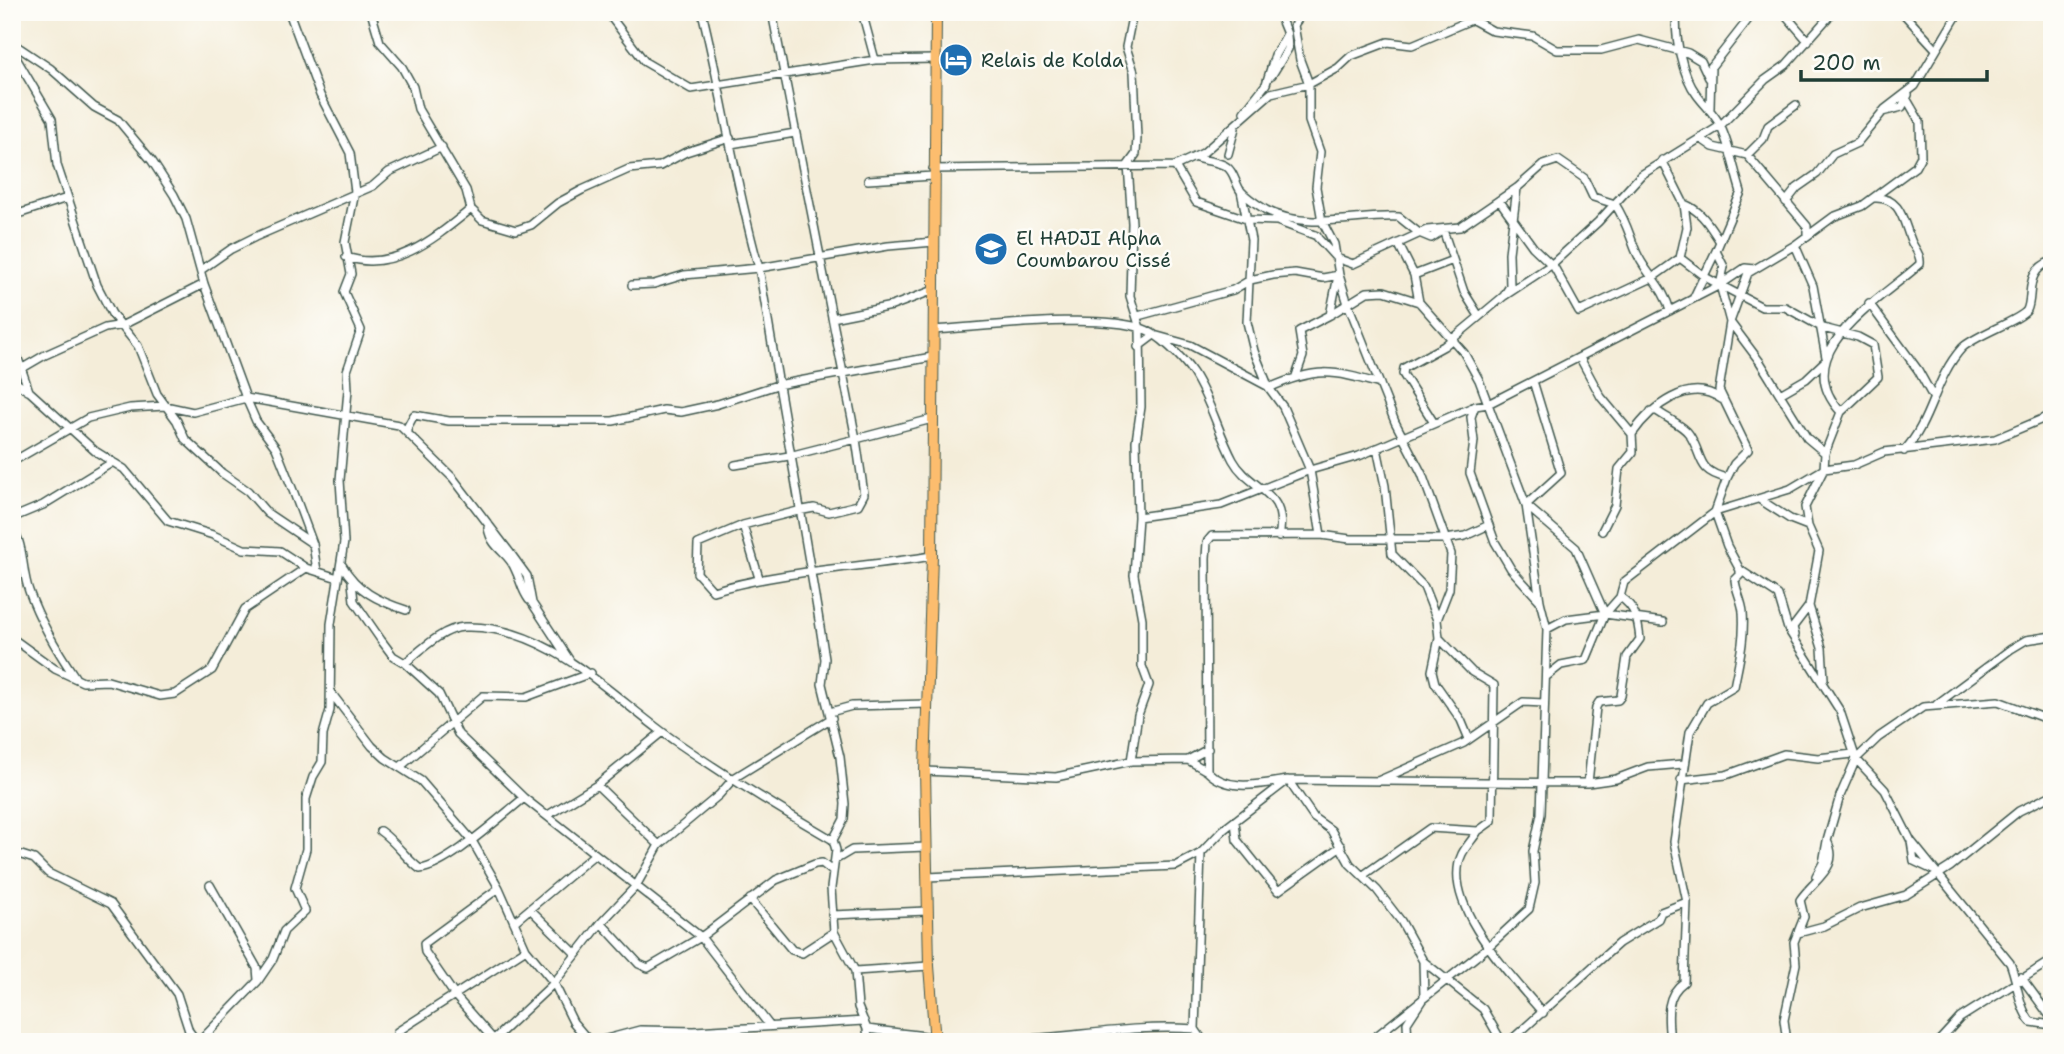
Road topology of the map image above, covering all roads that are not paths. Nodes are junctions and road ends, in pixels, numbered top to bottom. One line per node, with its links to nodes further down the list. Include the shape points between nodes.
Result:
1 (289, 12): 57 (street, via 320,95 350,153)
2 (371, 12): 44 (street, via 380,42 402,67 418,109)
3 (607, 12): 32 (street, via 655,70 691,89)
4 (702, 12): 32 (street)
5 (772, 12): 29 (street)
6 (862, 12): 28 (street)
7 (936, 12): 27 (main road)
8 (1292, 12): 20 (street)
9 (1303, 12): 20 (street)
10 (1490, 12): 19 (street)
11 (1677, 12): 26 (street)
12 (1754, 12): 30 (street, via 1711,67)
13 (1783, 12): 22 (street)
14 (1833, 12): 22 (street)
15 (1902, 12): 24 (street)
16 (1959, 12): 24 (street)
17 (1279, 13): 21 (street)
18 (1133, 14): 50 (street, via 1126,47 1135,72 1136,154)
19 (1471, 19): 26 (street, via 1493,32 1534,36 1557,50 1601,50 1640,40); 31 (street, via 1412,45 1388,42 1351,56)
20 (1294, 25): 21 (street); 31 (street)
21 (1287, 34): 38 (street, via 1288,49)
22 (1808, 41): 39 (street)
23 (12, 43): 88 (street, via 132,135 174,195)
24 (1934, 48): 33 (street)
25 (12, 51): 58 (street, via 52,118 57,165)
26 (1681, 52): 30 (street, via 1701,61); 36 (street, via 1698,96)
27 (935, 59): 28 (street); 53 (main road)
28 (876, 60): 29 (street)
29 (787, 75): 32 (street); 40 (street)
30 (1709, 79): 36 (street)
31 (1309, 84): 38 (street, via 1271,93); 67 (street, via 1310,121 1320,152 1316,187)
32 (720, 85): 43 (street)
33 (1914, 86): 34 (street); 37 (street)
34 (1906, 98): 37 (street, via 1902,107); 59 (street, via 1920,122 1921,156 1915,167)
35 (1796, 105): 47 (street, via 1768,126 1763,139)
36 (1710, 108): 39 (street)
37 (1882, 112): 61 (street, via 1857,143 1833,154)
38 (1235, 125): 42 (street); 46 (street)
39 (1720, 126): 41 (street); 45 (street)
40 (795, 133): 43 (street); 80 (street)
41 (1700, 138): 45 (street); 49 (street)
42 (1221, 139): 46 (street); 48 (street)
43 (730, 141): 64 (street, via 686,152 660,166 629,169 582,190 516,230 482,220); 86 (street)
44 (442, 146): 57 (street); 64 (street)
45 (1729, 151): 47 (street); 73 (street, via 1741,192)
46 (1228, 154): 52 (street)
47 (1747, 155): 61 (street)
48 (1196, 158): 51 (street); 52 (street)
49 (1662, 160): 62 (street); 63 (street)
50 (1128, 165): 51 (street); 53 (street); 108 (street, via 1132,223 1129,296)
51 (1175, 166): 66 (street, via 1196,202)
52 (1230, 169): 56 (street)
53 (933, 173): 54 (street); 74 (main road)
54 (868, 180)
55 (1517, 188): 60 (street); 62 (street, via 1543,165 1558,160 1584,178 1593,197); 68 (street)
56 (1241, 191): 66 (street); 67 (street, via 1284,219)
57 (355, 192): 79 (street); 88 (street, via 231,249)
58 (67, 198): 65 (street); 112 (street, via 97,285)
59 (1872, 198): 72 (street); 104 (street, via 1885,197 1896,205 1920,264)
60 (1499, 200): 68 (street); 69 (street, via 1460,227)
61 (1786, 202): 72 (street, via 1807,226)
62 (1615, 204): 85 (street); 92 (street)
63 (1684, 204): 73 (street, via 1704,218); 82 (street, via 1687,227)
64 (471, 209): 79 (street, via 429,243 411,251 369,261)
65 (12, 216)
66 (1249, 220): 71 (street, via 1277,220); 93 (street)
67 (1322, 221): 70 (street, via 1399,218); 76 (street)
68 (1515, 222): 85 (street); 101 (street, via 1509,253 1510,286)
69 (1443, 230): 70 (street); 83 (street)
70 (1419, 233): 75 (street)
71 (1315, 235): 76 (street); 81 (street)
72 (1807, 236): 77 (street)
73 (1719, 240): 78 (street)
74 (934, 242): 80 (street); 97 (main road)
75 (1398, 243): 81 (street, via 1353,264); 90 (street)
76 (1334, 244): 81 (street)
77 (1795, 245): 87 (street); 114 (street, via 1813,286)
78 (1716, 251): 91 (street); 96 (street, via 1724,267)
79 (346, 257): 142 (street, via 351,274 344,292 360,330 347,372)
80 (819, 258): 86 (street); 110 (street)
81 (1336, 258): 89 (street)
82 (1680, 258): 91 (street); 92 (street)
83 (1453, 260): 90 (street); 109 (street)
84 (2052, 261): 134 (street, via 2030,282 2028,309 1963,347)
85 (1551, 265): 92 (street, via 1579,312); 101 (street)
86 (759, 268): 95 (street); 130 (street)
87 (1755, 269): 96 (street, via 1745,268); 99 (street)
88 (201, 270): 94 (street)
89 (1339, 275): 93 (street, via 1312,278 1295,273); 105 (street); 107 (street)
90 (1414, 275): 103 (street)
91 (1705, 277): 96 (street); 102 (street)
92 (1652, 278): 106 (street, via 1666,293)
93 (1250, 280): 98 (street); 100 (street)
94 (204, 284): 112 (street); 135 (street)
95 (632, 285)
96 (1720, 285): 99 (street); 102 (street); 111 (street)
97 (934, 290): 110 (street, via 892,306); 115 (main road)
98 (1233, 290): 100 (street); 108 (street)
99 (1738, 293): 111 (street); 114 (street, via 1762,307 1785,307)
100 (1248, 295): 131 (street, via 1247,322)
101 (1504, 296): 109 (street)
102 (1693, 298): 106 (street)
103 (1419, 302): 105 (street, via 1384,291 1367,292); 118 (street)
104 (1868, 303): 116 (street); 134 (street)
105 (1348, 304): 107 (street); 129 (street)
106 (1670, 311): 122 (street)
107 (1330, 315): 126 (street, via 1298,331 1303,356)
108 (1138, 316): 113 (street)
109 (1479, 316): 118 (street)
110 (832, 318): 125 (street)
111 (1730, 322): 133 (street); 136 (street)
112 (123, 325): 124 (street, via 105,328); 138 (street, via 138,346)
113 (1140, 328): 115 (street, via 1089,322); 117 (street); 120 (street)
114 (1823, 328): 116 (street); 123 (street)
115 (933, 330): 121 (main road)
116 (1842, 333): 123 (street); 141 (street, via 1873,345 1878,377)
117 (1153, 335): 120 (street); 131 (street, via 1190,345); 161 (street, via 1191,370 1215,413 1234,462)
118 (1451, 340): 137 (street, via 1464,353); 145 (street, via 1404,368 1403,374)
119 (12, 341): 124 (street)
120 (1138, 346): 166 (street)
121 (932, 357): 125 (street); 144 (main road)
122 (1580, 358): 128 (street); 148 (street, via 1601,397)
123 (1825, 360): 133 (street, via 1806,379); 141 (street, via 1825,390)
124 (21, 369): 132 (street)
125 (842, 374): 130 (street); 150 (street)
126 (1296, 376): 129 (street, via 1320,371); 131 (street)
127 (12, 380): 132 (street)
128 (1533, 381): 137 (street); 163 (street, via 1561,473)
129 (1380, 384): 149 (street)
130 (777, 385): 147 (street, via 718,404 613,421 449,421 414,415); 154 (street)
131 (1269, 388): 159 (street, via 1283,407)
132 (29, 391): 146 (street)
133 (1780, 394): 153 (street, via 1807,438)
134 (1933, 397): 152 (street, via 1926,422)
135 (246, 398): 138 (street, via 193,412); 142 (street); 177 (street, via 276,448)
136 (1721, 399): 140 (street, via 1709,390 1696,390 1670,398); 160 (street, via 1748,450)
137 (1488, 404): 139 (street); 163 (street)
138 (165, 406): 146 (street, via 110,411); 177 (street, via 184,439 248,491 267,513)
139 (1475, 406): 145 (street); 169 (street, via 1470,473)
140 (1651, 411): 148 (street); 160 (street, via 1689,433 1698,458 1711,474)
141 (1841, 412): 153 (street)
142 (346, 415): 147 (street, via 398,425); 179 (street, via 340,480)
143 (2052, 415): 152 (street, via 1995,439)
144 (932, 419): 150 (street); 178 (main road)
145 (1434, 423): 149 (street)
146 (70, 427): 155 (street); 156 (street)
147 (408, 433): 200 (street, via 453,478 527,576 532,603)
148 (1632, 434): 172 (street, via 1633,452 1619,469 1615,505)
149 (1402, 436): 151 (street); 176 (street)
150 (856, 439): 154 (street); 164 (street, via 862,502 829,512 814,508)
151 (1377, 448): 159 (street); 175 (street)
152 (1904, 451): 158 (street)
153 (1825, 453): 158 (street)
154 (789, 456): 157 (street); 164 (street)
155 (12, 462)
156 (113, 463): 167 (street); 180 (street, via 124,469 168,521 244,549 280,551)
157 (735, 465)
158 (1824, 469): 162 (street, via 1790,489); 170 (street, via 1805,506)
159 (1310, 470): 161 (street); 173 (street)
160 (1727, 478): 165 (street)
161 (1265, 489): 166 (street, via 1221,505); 174 (street, via 1275,501 1282,523)
162 (1759, 499): 165 (street); 170 (street)
163 (1526, 505): 188 (street); 191 (street, via 1576,548)
164 (798, 511): 168 (street); 183 (street)
165 (1715, 512): 181 (street); 187 (street, via 1625,582)
166 (1138, 516): 219 (street, via 1134,575 1142,619 1142,666 1149,684 1138,715)
167 (12, 518)
168 (743, 525): 185 (street); 185 (street, via 698,544 697,573 713,591)
169 (1489, 525): 176 (street); 188 (street, via 1511,569)
170 (1808, 526): 189 (street, via 1819,551)
171 (12, 527): 204 (street, via 23,552 39,621)
172 (1602, 531)
173 (1321, 535): 174 (street); 175 (street)
174 (1279, 537): 216 (street, via 1227,534 1213,536 1208,542)
175 (1388, 538): 176 (street); 193 (street, via 1392,554 1424,587)
176 (1446, 539): 193 (street, via 1451,554 1450,584)
177 (313, 544): 182 (street)
178 (932, 556): 183 (street); 208 (main road)
179 (341, 565): 184 (street); 186 (street)
180 (306, 568): 182 (street); 204 (street, via 245,609 212,670 175,694 160,696 108,681)
181 (1740, 570): 196 (street, via 1778,594 1788,629); 220 (street, via 1735,580 1743,610 1744,646 1734,687 1701,710 1690,732)
182 (317, 572): 184 (street)
183 (811, 574): 185 (street); 210 (street, via 825,660 822,684)
184 (338, 578): 206 (street, via 331,624)
185 (759, 578)
186 (352, 583): 190 (street, via 377,600); 201 (street, via 354,601 393,656)
187 (1620, 597): 191 (street); 192 (street)
188 (1540, 601): 195 (street)
189 (1809, 606): 196 (street, via 1793,627); 205 (street, via 1822,648)
190 (406, 610)
191 (1605, 614): 192 (street); 195 (street, via 1566,618); 203 (street, via 1586,660 1561,665)
192 (1638, 618): 194 (street); 230 (street, via 1640,639 1627,657 1621,696 1596,707)
193 (1437, 620): 199 (street)
194 (1663, 622)
195 (1547, 629): 203 (street)
196 (1795, 636): 205 (street)
197 (2052, 636): 209 (street, via 2026,640)
198 (12, 638): 204 (street)
199 (1439, 638): 211 (street, via 1472,672 1494,685); 215 (street, via 1432,671 1435,683)
200 (571, 661): 201 (street, via 512,634 462,627); 202 (street)
201 (405, 663): 213 (street, via 439,694)
202 (591, 673): 213 (street, via 526,697 483,696); 214 (street)
203 (1547, 676): 207 (street)
204 (75, 678)
205 (1824, 683): 217 (street, via 1847,727)
206 (331, 694): 221 (street, via 372,746); 273 (street, via 322,762 306,799 306,849 296,875 295,888 305,911 284,930)
207 (1544, 703): 211 (street, via 1523,702); 229 (street)
208 (927, 704): 210 (street, via 852,706); 222 (main road)
209 (1934, 706): 212 (street, via 1998,701); 217 (street, via 1915,712)
210 (831, 715): 224 (street); 239 (street, via 845,804 844,819)
211 (1495, 720): 215 (street); 226 (street)
212 (2052, 721)
213 (452, 723): 221 (street); 233 (street)
214 (662, 732): 224 (street); 231 (street)
215 (1469, 739): 228 (street)
216 (1208, 749): 218 (street); 223 (street)
217 (1855, 757): 227 (street, via 1784,754 1727,775); 248 (street, via 1885,790 1911,841); 262 (street, via 1827,841 1833,853 1831,865 1800,900 1804,917)
218 (1188, 760): 219 (street); 223 (street)
219 (1131, 761): 222 (street, via 1056,778)
220 (1684, 764): 227 (street); 230 (street, via 1648,767)
221 (400, 767): 238 (street, via 421,781)
222 (925, 771): 242 (main road)
223 (1207, 771): 225 (street, via 1218,783 1246,786)
224 (734, 778): 239 (street, via 764,801); 240 (street)
225 (1288, 780): 228 (street); 235 (street); 241 (street)
226 (1494, 780): 228 (street); 229 (street); 237 (street, via 1492,821)
227 (1681, 780): 255 (street, via 1674,842)
228 (1376, 782)
229 (1542, 782): 230 (street); 264 (street, via 1533,851 1535,883 1528,909)
230 (1588, 783)
231 (597, 785): 234 (street); 240 (street)
232 (2052, 795): 248 (street, via 2019,811)
233 (524, 798): 234 (street); 238 (street)
234 (548, 815): 245 (street)
235 (1235, 821): 241 (street, via 1237,840 1278,891); 244 (street)
236 (380, 831): 238 (street, via 420,869 452,855)
237 (1478, 831): 249 (street, via 1430,828); 264 (street, via 1461,855 1461,895)
238 (471, 839): 253 (street)
239 (833, 840): 246 (street)
240 (659, 845): 252 (street)
241 (1341, 846): 249 (street)
242 (926, 847): 246 (street, via 852,850); 250 (main road)
243 (12, 852): 285 (street, via 34,859 48,873 111,904 177,994)
244 (1201, 853): 250 (street, via 1176,866 1151,869); 282 (street)
245 (595, 854): 252 (street); 256 (street)
246 (835, 860): 247 (street)
247 (833, 872): 254 (street, via 815,863 776,880); 258 (street)
248 (1939, 873): 262 (street, via 1906,895); 272 (street)
249 (1362, 876): 268 (street, via 1401,921)
250 (927, 877): 257 (main road)
251 (210, 884): 273 (street, via 257,968)
252 (636, 887): 260 (street); 263 (street)
253 (499, 888): 259 (street); 275 (street, via 424,943)
254 (750, 899): 261 (street, via 792,950 802,953); 263 (street)
255 (1687, 902): 277 (street, via 1661,912 1658,919 1619,943); 294 (street, via 1684,982 1673,989 1668,1002)
256 (530, 909): 259 (street); 266 (street)
257 (927, 911): 258 (street); 269 (main road)
258 (832, 915): 261 (street)
259 (514, 922): 265 (street)
260 (601, 923): 263 (street, via 648,968); 266 (street)
261 (834, 932): 270 (street)
262 (1798, 933): 295 (street, via 1784,1020)
263 (701, 937): 279 (street)
264 (1488, 947): 271 (street); 277 (street)
265 (526, 949): 274 (street); 275 (street)
266 (576, 954): 274 (street)
267 (2052, 960): 272 (street)
268 (1423, 961): 271 (street); 276 (street)
269 (929, 966): 270 (street); 284 (main road)
270 (855, 971): 280 (street, via 858,1007)
271 (1444, 980): 276 (street); 292 (street, via 1483,1009)
272 (2020, 980): 278 (street); 281 (street, via 2022,1012 2031,1022); 296 (street, via 1960,1018)
273 (258, 981): 285 (street)
274 (554, 983): 283 (street); 287 (street, via 573,1022)
275 (457, 997): 283 (street); 286 (street, via 397,1032)
276 (1424, 997): 290 (street); 291 (street, via 1407,1023)
277 (1543, 1013): 293 (street)
278 (2052, 1018)
279 (769, 1025): 280 (street); 287 (street, via 640,1030)
280 (866, 1025): 284 (street); 288 (street)
281 (2052, 1025)
282 (1195, 1029): 284 (street); 289 (street)
283 (492, 1040)
284 (935, 1040)
285 (198, 1042)
286 (401, 1042)
287 (592, 1042)
288 (868, 1042)
289 (1204, 1042)
290 (1369, 1042)
291 (1408, 1042)
292 (1502, 1042)
293 (1509, 1042)
294 (1670, 1042)
295 (1787, 1042)
296 (1938, 1042)

